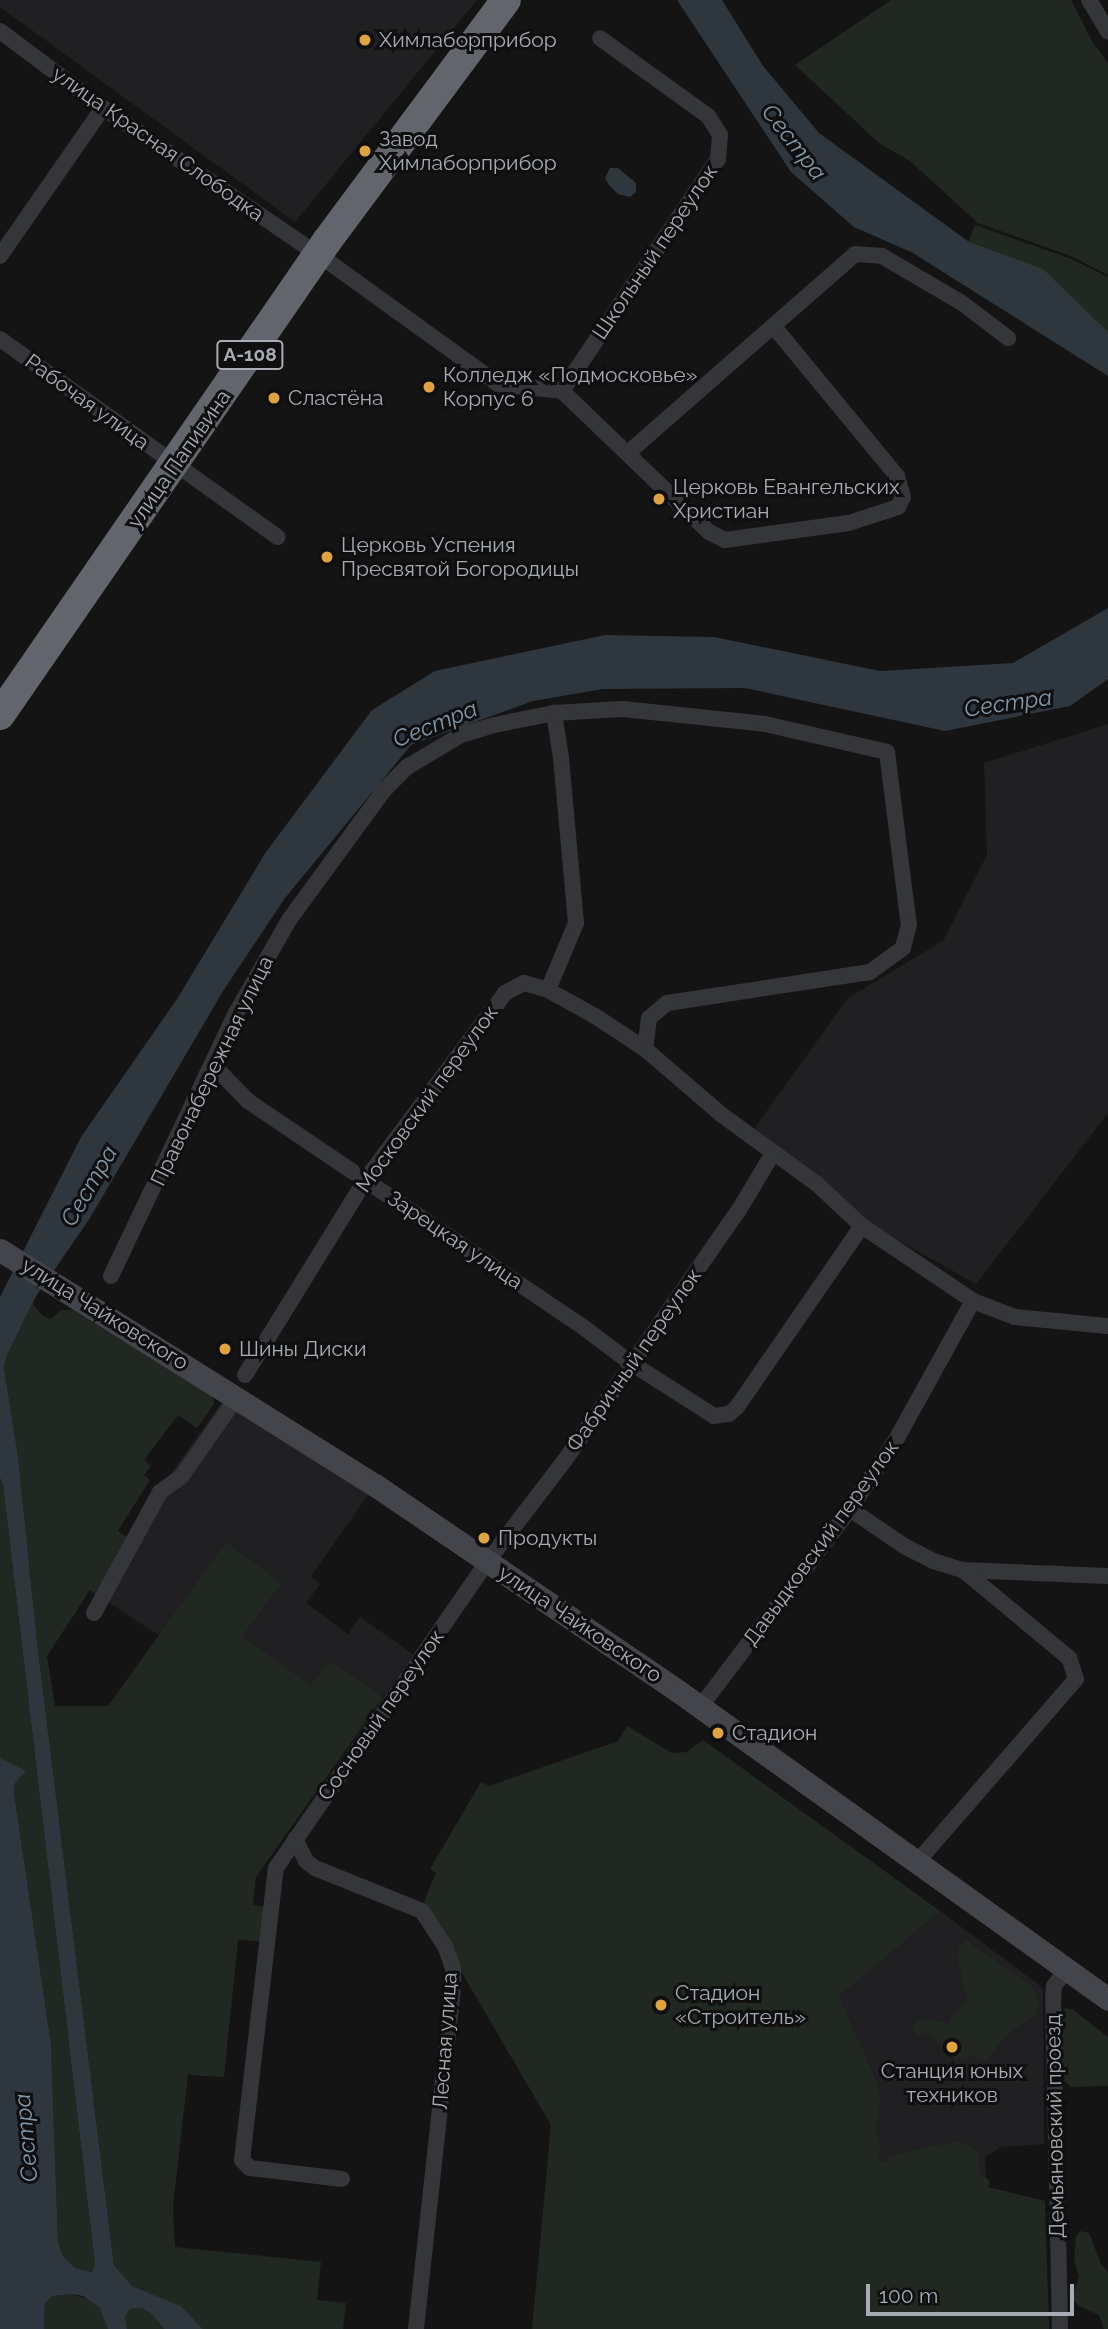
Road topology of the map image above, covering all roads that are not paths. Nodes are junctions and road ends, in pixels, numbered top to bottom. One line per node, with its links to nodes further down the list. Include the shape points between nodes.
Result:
1 (506, 0): 7 (highway, улица Папивина / А-108)
2 (1089, 0): 4 (street)
3 (0, 31): 6 (street, улица Красная Слободка)
4 (1108, 32)
5 (600, 38): 12 (street, Школьный переулок, via 709,116 720,135 718,159)
6 (103, 108): 7 (street, улица Красная Слободка); 8 (street)
7 (318, 255): 12 (street, улица Красная Слободка, via 498,384); 14 (highway, улица Папивина / А-108)
8 (0, 256)
9 (774, 327): 10 (street, via 855,254 882,256 962,303); 13 (street); 13 (street, via 897,476 903,497 898,507 849,523 725,540 709,532)
10 (1008, 338)
11 (0, 340): 14 (street, Рабочая улица)
12 (562, 391): 13 (street)
13 (629, 452)
14 (175, 465): 15 (street, Рабочая улица); 17 (highway, улица Папивина / А-108)
15 (278, 537)
16 (554, 713): 18 (street, via 576,923); 19 (street, Правонабережная улица, via 623,709 765,724 887,752 909,925 903,948 870,972 667,1003 649,1017); 20 (street, Правонабережная улица, via 461,735 407,767 384,790 289,920 236,1013)
17 (0, 715)
18 (548, 990): 19 (street, Московский переулок); 22 (street, Московский переулок, via 524,983 505,993)
19 (645, 1049): 21 (street, Московский переулок)
20 (213, 1065): 22 (street, Зарецкая улица, via 248,1101); 25 (street, Правонабережная улица)
21 (773, 1153): 23 (street, Московский переулок, via 817,1184); 28 (street, Фабричный переулок, via 757,1184)
22 (366, 1179): 28 (street, Зарецкая улица); 29 (street, Московский переулок)
23 (862, 1226): 26 (street, Московский переулок); 28 (street, Зарецкая улица, via 729,1414 713,1416)
24 (0, 1250): 30 (street, улица Чайковского)
25 (111, 1276)
26 (973, 1301): 27 (street, Московский переулок, via 1015,1317); 31 (street, Давыдковский переулок, via 897,1438)
27 (1108, 1326)
28 (631, 1363): 32 (street, Фабричный переулок)
29 (245, 1376)
30 (237, 1397): 32 (street, улица Чайковского); 35 (street, via 181,1477 160,1492)
31 (850, 1509): 33 (street, via 904,1546); 36 (street, Давыдковский переулок)
32 (487, 1562): 36 (street, улица Чайковского); 37 (street, Сосновый переулок)
33 (963, 1570): 34 (street); 38 (street, via 1069,1658 1076,1679)
34 (1108, 1576)
35 (94, 1613)
36 (701, 1706): 38 (street, улица Чайковского)
37 (295, 1839): 41 (street, Сосновый переулок, via 276,1868 242,2160 250,2168); 42 (street, Лесная улица, via 315,1868 422,1911 453,1968)
38 (918, 1861): 39 (street, улица Чайковского)
39 (1067, 1969): 40 (street, улица Чайковского); 43 (street, Демьяновский проезд, via 1054,1986 1053,2003)
40 (1106, 1993)
41 (342, 2179)
42 (416, 2329)
43 (1060, 2329)

